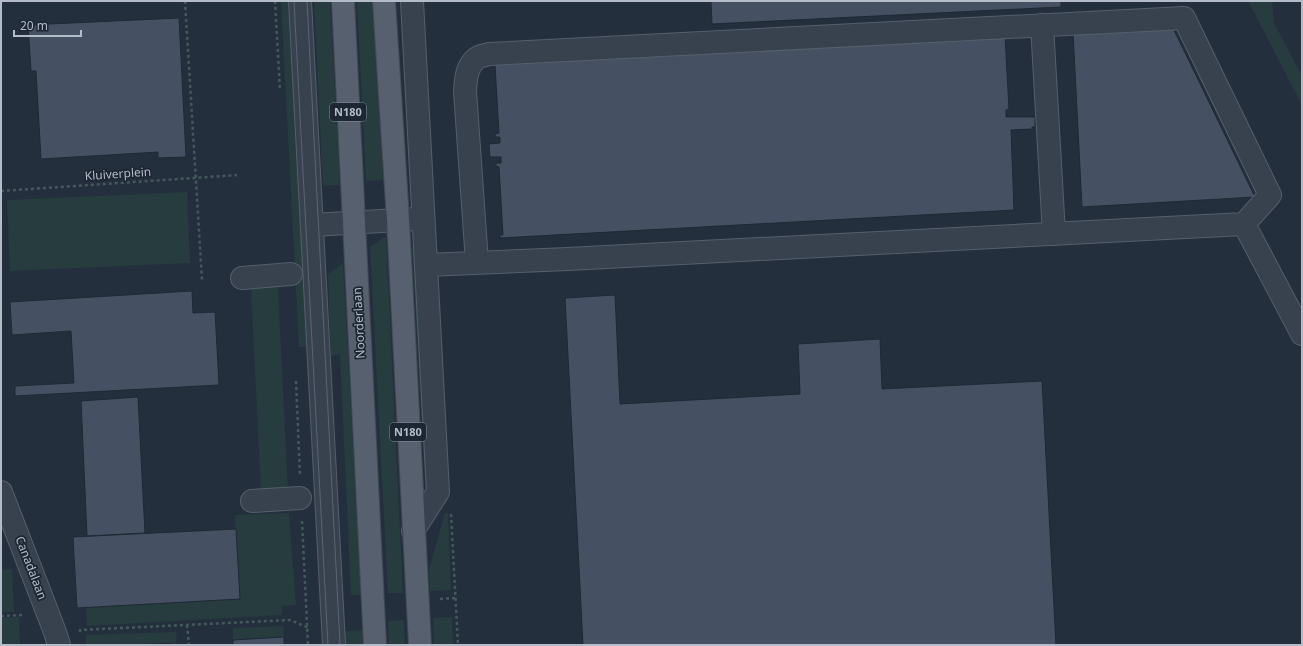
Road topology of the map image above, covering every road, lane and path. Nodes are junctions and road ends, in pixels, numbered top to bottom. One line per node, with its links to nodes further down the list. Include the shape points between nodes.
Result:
1 (185, 1): 10 (path)
2 (275, 1): 8 (path)
3 (300, 1): 16 (street)
4 (343, 1): 14 (main road, Noorderlaan / N180)
5 (384, 1): 13 (main road, N180)
6 (412, 1): 12 (street)
7 (1042, 25): 15 (street, via 1184,18 1270,195); 17 (street); 18 (street, via 489,54 477,58 466,75 465,91)
8 (280, 95)
9 (237, 175): 10 (path, Kluiverplein)
10 (196, 178): 11 (path, Kluiverplein); 22 (path)
11 (1, 191)
12 (423, 218): 13 (street); 19 (street)
13 (398, 220): 14 (street); 28 (main road, N180)
14 (354, 222): 16 (street); 36 (main road, Noorderlaan / N180)
15 (1244, 224): 17 (street); 23 (street)
16 (312, 225): 35 (street)
17 (1054, 234): 18 (street)
18 (477, 262): 19 (street)
19 (426, 265): 28 (street, via 438,492)
20 (291, 274): 21 (street)
21 (242, 278)
22 (202, 280)
23 (1302, 334)
24 (296, 378): 26 (path)
25 (1, 492): 32 (street, Canadalaan)
26 (300, 498): 27 (street); 30 (path)
27 (252, 501)
28 (413, 531): 37 (main road, N180)
29 (187, 625): 30 (path, via 290,620); 31 (path, via 80,630); 33 (path)
30 (308, 628): 34 (path)
31 (80, 638)
32 (59, 645)
33 (189, 645)
34 (308, 645)
35 (334, 645)
36 (375, 645)
37 (420, 645)

